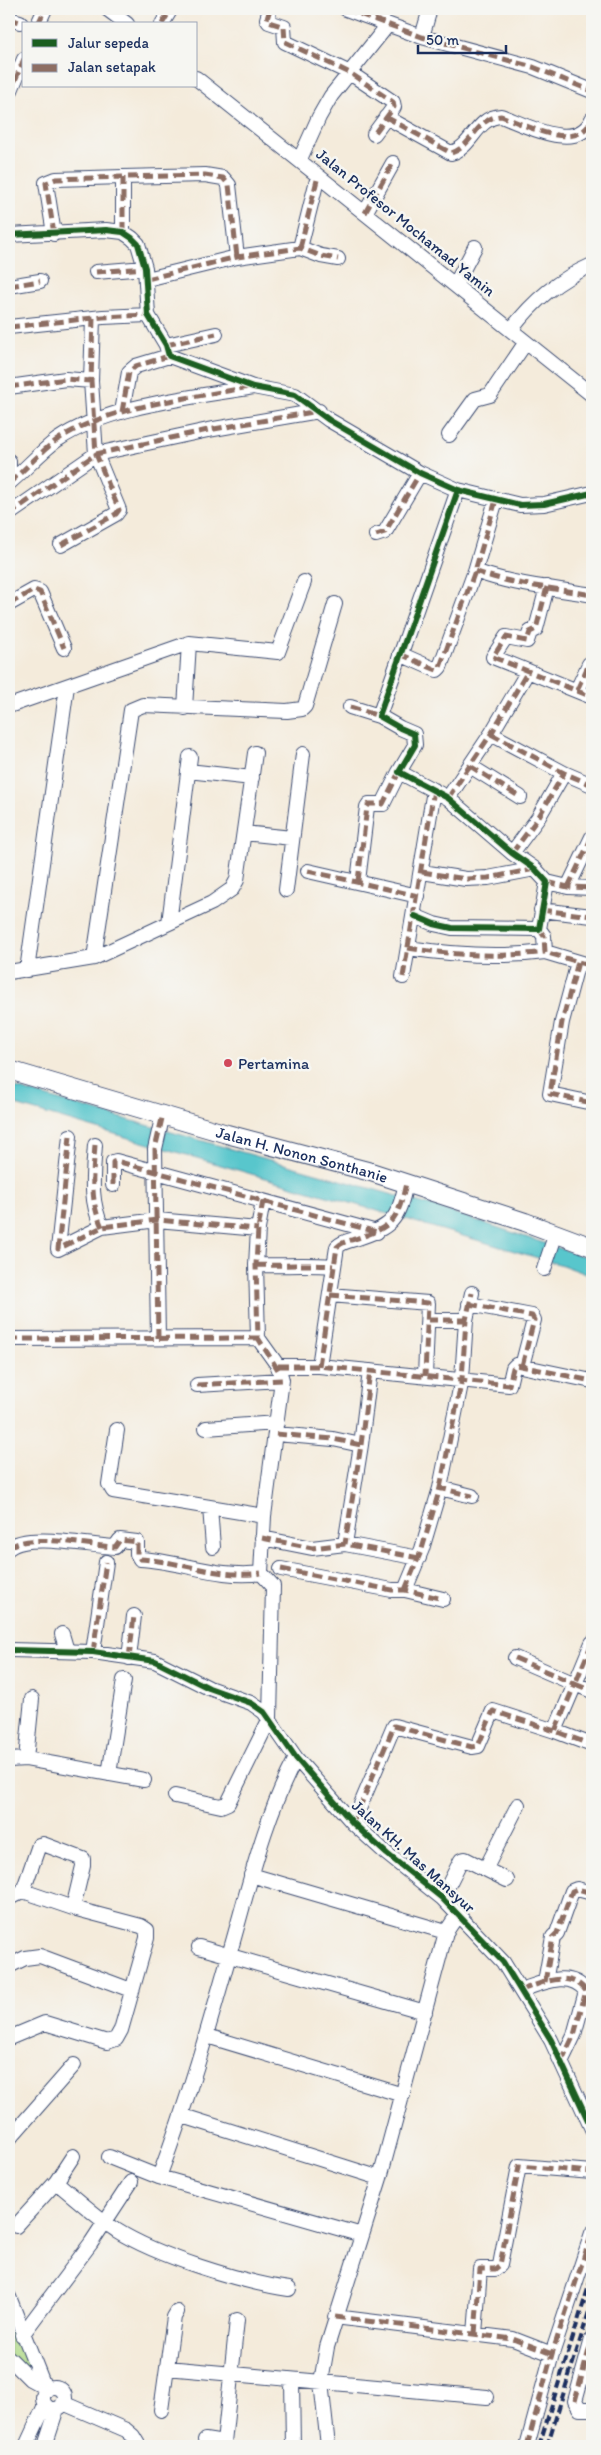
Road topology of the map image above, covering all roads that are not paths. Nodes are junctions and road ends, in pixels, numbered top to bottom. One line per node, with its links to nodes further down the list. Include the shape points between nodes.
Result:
1 (45, 9): 8 (street)
2 (107, 9): 9 (street)
3 (170, 9): 10 (street)
4 (270, 9): 14 (street, via 268,22 284,27 285,42)
5 (346, 9): 7 (street)
6 (430, 9): 12 (street)
7 (364, 12): 11 (street)
8 (39, 22)
9 (124, 22)
10 (163, 22)
11 (387, 26): 12 (street); 14 (street)
12 (422, 37): 16 (street, via 533,67)
13 (22, 64): 17 (street)
14 (350, 73): 18 (street, via 393,102 394,107); 21 (street, via 319,116)
15 (198, 80): 21 (street, Jalan Profesor Mochamad Yamin)
16 (592, 92)
17 (9, 95)
18 (386, 117): 19 (street, via 451,153 457,152 477,128 494,116 563,138 578,134 590,126); 20 (street)
19 (592, 119)
20 (374, 134)
21 (300, 159): 23 (street, Jalan Profesor Mochamad Yamin)
22 (393, 164): 25 (street)
23 (318, 176): 25 (street, Jalan Profesor Mochamad Yamin); 30 (street)
24 (123, 177): 26 (street); 27 (street, via 46,183); 31 (street, via 205,175 223,178 229,185)
25 (365, 213): 37 (street, Jalan Profesor Mochamad Yamin)
26 (123, 232): 27 (street, via 94,230); 35 (street, via 138,244)
27 (54, 234): 28 (street)
28 (9, 235)
29 (476, 247): 37 (street)
30 (300, 248): 31 (street); 32 (street)
31 (237, 257): 35 (street)
32 (338, 260)
33 (592, 264): 42 (street, via 550,288)
34 (96, 272): 35 (street)
35 (146, 273): 39 (street)
36 (40, 281): 38 (street)
37 (455, 285): 42 (street, Jalan Profesor Mochamad Yamin)
38 (9, 286)
39 (148, 315): 40 (street); 45 (street)
40 (93, 318): 41 (street); 46 (street)
41 (9, 327)
42 (511, 330): 44 (street, Jalan Profesor Mochamad Yamin)
43 (216, 334): 45 (street)
44 (526, 342): 49 (street, Jalan Profesor Mochamad Yamin); 53 (street, via 490,395 476,399)
45 (167, 351): 48 (street); 51 (street, via 129,372)
46 (91, 381): 47 (street, via 66,378); 52 (street)
47 (9, 387)
48 (253, 387): 50 (street, via 295,395); 51 (street)
49 (592, 396)
50 (319, 411): 54 (street); 57 (street)
51 (122, 412): 52 (street)
52 (95, 422): 54 (street); 58 (street, via 57,440)
53 (449, 435)
54 (96, 454): 62 (street); 64 (street, via 118,513)
55 (9, 461): 56 (street)
56 (9, 472)
57 (420, 473): 59 (street); 63 (street, via 385,532)
58 (9, 484)
59 (458, 490): 61 (street); 73 (street)
60 (592, 493): 61 (street, via 530,505)
61 (496, 500): 65 (street)
62 (9, 514)
63 (376, 535)
64 (61, 545)
65 (475, 570): 67 (street, via 504,581); 73 (street, via 438,669)
66 (304, 582): 71 (street, via 278,652)
67 (547, 587): 68 (street); 75 (street, via 536,629 530,632 527,641 506,636 493,656)
68 (592, 596)
69 (9, 604): 72 (street, via 34,590 40,592)
70 (335, 604): 81 (street, via 304,708 287,711)
71 (189, 643): 76 (street); 81 (street)
72 (64, 648)
73 (400, 654): 82 (street)
74 (592, 663): 77 (street)
75 (528, 671): 77 (street); 83 (street)
76 (67, 686): 79 (street); 119 (street)
77 (577, 690): 78 (street)
78 (592, 697)
79 (9, 706)
80 (350, 707): 82 (street)
81 (185, 708): 116 (street, via 143,705 131,710)
82 (380, 716): 89 (street, via 414,734 415,745)
83 (491, 734): 87 (street); 90 (street)
84 (255, 753): 91 (street)
85 (303, 754): 97 (street)
86 (190, 757): 88 (street)
87 (470, 766): 94 (street); 95 (street)
88 (188, 771): 91 (street); 112 (street)
89 (399, 772): 93 (street); 103 (street, via 383,804 369,804 367,807)
90 (564, 773): 92 (street); 99 (street, via 538,818)
91 (252, 778): 96 (street)
92 (592, 785)
93 (434, 790): 95 (street); 102 (street)
94 (520, 797)
95 (448, 798): 99 (street)
96 (244, 833): 97 (street); 112 (street, via 238,880 232,889 212,903)
97 (292, 838): 107 (street)
98 (591, 843): 105 (street)
99 (512, 853): 100 (street)
100 (535, 869): 102 (street, via 466,879); 104 (street)
101 (308, 871): 103 (street)
102 (422, 872): 108 (street)
103 (358, 881): 108 (street)
104 (547, 882): 105 (street); 109 (street)
105 (568, 887): 106 (street)
106 (592, 888)
107 (286, 890)
108 (418, 896): 110 (street)
109 (541, 910): 111 (street); 113 (street)
110 (414, 916): 113 (street, via 452,928); 114 (street)
111 (592, 916)
112 (169, 923): 116 (street)
113 (539, 929): 115 (street, via 544,936)
114 (408, 948): 115 (street, via 446,954); 121 (street)
115 (545, 952): 117 (street)
116 (94, 958): 119 (street)
117 (578, 962): 118 (street); 123 (street, via 562,1022 550,1094)
118 (592, 966)
119 (27, 970): 120 (street)
120 (9, 972)
121 (403, 977)
122 (9, 1070): 124 (street, Jalan H. Nonon Sonthanie)
123 (592, 1103)
124 (162, 1120): 127 (street, via 155,1149); 129 (street, Jalan H. Nonon Sonthanie, via 228,1134)
125 (70, 1136): 132 (street, via 58,1249)
126 (95, 1145): 132 (street, via 92,1189 94,1210)
127 (157, 1172): 128 (street, via 114,1161); 130 (street); 131 (street)
128 (112, 1185)
129 (405, 1189): 134 (street, via 396,1218); 135 (street, Jalan H. Nonon Sonthanie)
130 (263, 1201): 133 (street); 134 (street)
131 (157, 1220): 132 (street); 133 (street); 143 (street)
132 (102, 1227)
133 (258, 1229): 137 (street)
134 (377, 1232): 138 (street, via 340,1244)
135 (554, 1238): 136 (street, Jalan H. Nonon Sonthanie); 139 (street)
136 (592, 1247)
137 (256, 1265): 138 (street); 144 (street)
138 (333, 1266): 140 (street)
139 (545, 1266)
140 (330, 1295): 141 (street, via 426,1302 429,1306); 147 (street)
141 (428, 1320): 142 (street); 150 (street)
142 (466, 1320): 148 (street, via 470,1298 532,1316 534,1320); 151 (street)
143 (158, 1338): 144 (street); 145 (street)
144 (258, 1338): 146 (street)
145 (9, 1339)
146 (278, 1366): 147 (street); 152 (street)
147 (319, 1366): 149 (street)
148 (522, 1366): 151 (street, via 513,1368 509,1385); 153 (street)
149 (370, 1371): 150 (street); 158 (street)
150 (425, 1376): 151 (street)
151 (462, 1379): 159 (street)
152 (282, 1380): 154 (street); 156 (street)
153 (592, 1381)
154 (197, 1385)
155 (206, 1428): 156 (street)
156 (277, 1428): 158 (street); 162 (street)
157 (117, 1430): 161 (street, via 109,1484 113,1491)
158 (361, 1445): 164 (street)
159 (440, 1488): 160 (street); 167 (street)
160 (472, 1496)
161 (210, 1507): 162 (street); 165 (street)
162 (264, 1516): 163 (street)
163 (262, 1538): 164 (street, via 312,1548); 170 (street)
164 (345, 1544): 167 (street)
165 (213, 1546)
166 (9, 1548): 170 (street, via 22,1542 115,1547 120,1540 132,1541 137,1542 140,1559 166,1560 223,1574)
167 (419, 1558): 171 (street)
168 (106, 1562): 178 (street)
169 (281, 1570): 171 (street)
170 (261, 1574): 185 (street, via 274,1586)
171 (405, 1590): 172 (street)
172 (443, 1599)
173 (134, 1616): 179 (street)
174 (62, 1634): 177 (street)
175 (592, 1642): 182 (street)
176 (9, 1650): 177 (street, Jalan KH. Mas Mansyur)
177 (67, 1651): 178 (street, Jalan KH. Mas Mansyur)
178 (93, 1652): 179 (street, Jalan KH. Mas Mansyur)
179 (129, 1658): 185 (street, Jalan KH. Mas Mansyur, via 155,1661 204,1686 251,1703)
180 (515, 1658): 182 (street)
181 (124, 1680): 191 (street)
182 (575, 1684): 183 (street); 186 (street)
183 (592, 1692)
184 (32, 1698): 189 (street)
185 (270, 1718): 188 (street, Jalan KH. Mas Mansyur); 193 (street, via 228,1803 221,1806)
186 (555, 1731): 187 (street); 195 (street, via 493,1711 478,1746 472,1748 394,1726)
187 (592, 1745)
188 (296, 1758): 195 (street, Jalan KH. Mas Mansyur); 197 (street, via 277,1800)
189 (26, 1759): 190 (street); 191 (street)
190 (9, 1760)
191 (109, 1774): 192 (street)
192 (144, 1780)
193 (175, 1796)
194 (518, 1805): 196 (street)
195 (353, 1823): 202 (street, Jalan KH. Mas Mansyur)
196 (486, 1868): 198 (street); 202 (street, via 467,1859 461,1860)
197 (251, 1875): 205 (street); 207 (street)
198 (507, 1880)
199 (23, 1891): 201 (street); 203 (street); 203 (street, via 39,1845 49,1846 83,1859)
200 (592, 1893): 209 (street, via 572,1891 558,1933 553,1937)
201 (9, 1898)
202 (442, 1898): 204 (street, Jalan KH. Mas Mansyur)
203 (73, 1908): 210 (street, via 147,1930)
204 (458, 1914): 205 (street); 211 (street, Jalan KH. Mas Mansyur, via 492,1949)
205 (446, 1932): 212 (street)
206 (198, 1947): 207 (street)
207 (229, 1956): 212 (street); 213 (street)
208 (9, 1966): 210 (street, via 25,1958 40,1956)
209 (545, 1982): 211 (street); 215 (street, via 565,1978 578,1982 586,1991 574,2035)
210 (131, 1990): 214 (street, via 116,2040 108,2042 45,2023)
211 (521, 1990): 215 (street, Jalan KH. Mas Mansyur)
212 (425, 2012): 217 (street)
213 (207, 2036): 217 (street); 218 (street)
214 (9, 2038)
215 (561, 2062): 219 (street, Jalan KH. Mas Mansyur)
216 (74, 2064): 220 (street)
217 (403, 2095): 225 (street)
218 (182, 2116): 224 (street); 225 (street)
219 (592, 2129)
220 (9, 2138)
221 (73, 2156): 226 (street)
222 (109, 2157): 224 (street)
223 (592, 2172): 238 (street, via 519,2166 500,2265 495,2269 480,2269)
224 (159, 2177): 231 (street)
225 (380, 2178): 231 (street)
226 (56, 2182): 228 (street); 229 (street)
227 (131, 2182): 228 (street)
228 (105, 2222): 232 (street, via 137,2242 189,2261 265,2285); 239 (street)
229 (16, 2226)
230 (592, 2233): 241 (street)
231 (362, 2235): 236 (street)
232 (289, 2289)
233 (9, 2297): 235 (street)
234 (177, 2312): 243 (street)
235 (13, 2313): 239 (street)
236 (334, 2317): 238 (street); 246 (street)
237 (237, 2320): 244 (street)
238 (475, 2334): 241 (street, via 513,2339)
239 (22, 2335): 248 (street)
240 (592, 2339): 249 (street, via 575,2401 580,2409)
241 (552, 2354): 257 (street)
242 (9, 2358): 248 (street)
243 (167, 2368): 244 (street); 250 (street)
244 (230, 2374): 245 (street); 251 (street, via 224,2443)
245 (292, 2380): 246 (street); 255 (street)
246 (321, 2382): 247 (street); 256 (street)
247 (487, 2397)
248 (51, 2399): 252 (street); 253 (street); 254 (street, via 126,2430)
249 (592, 2409)
250 (161, 2410)
251 (205, 2440)
252 (26, 2446)
253 (45, 2446)
254 (139, 2446)
255 (293, 2446)
256 (328, 2446)
257 (527, 2446)

